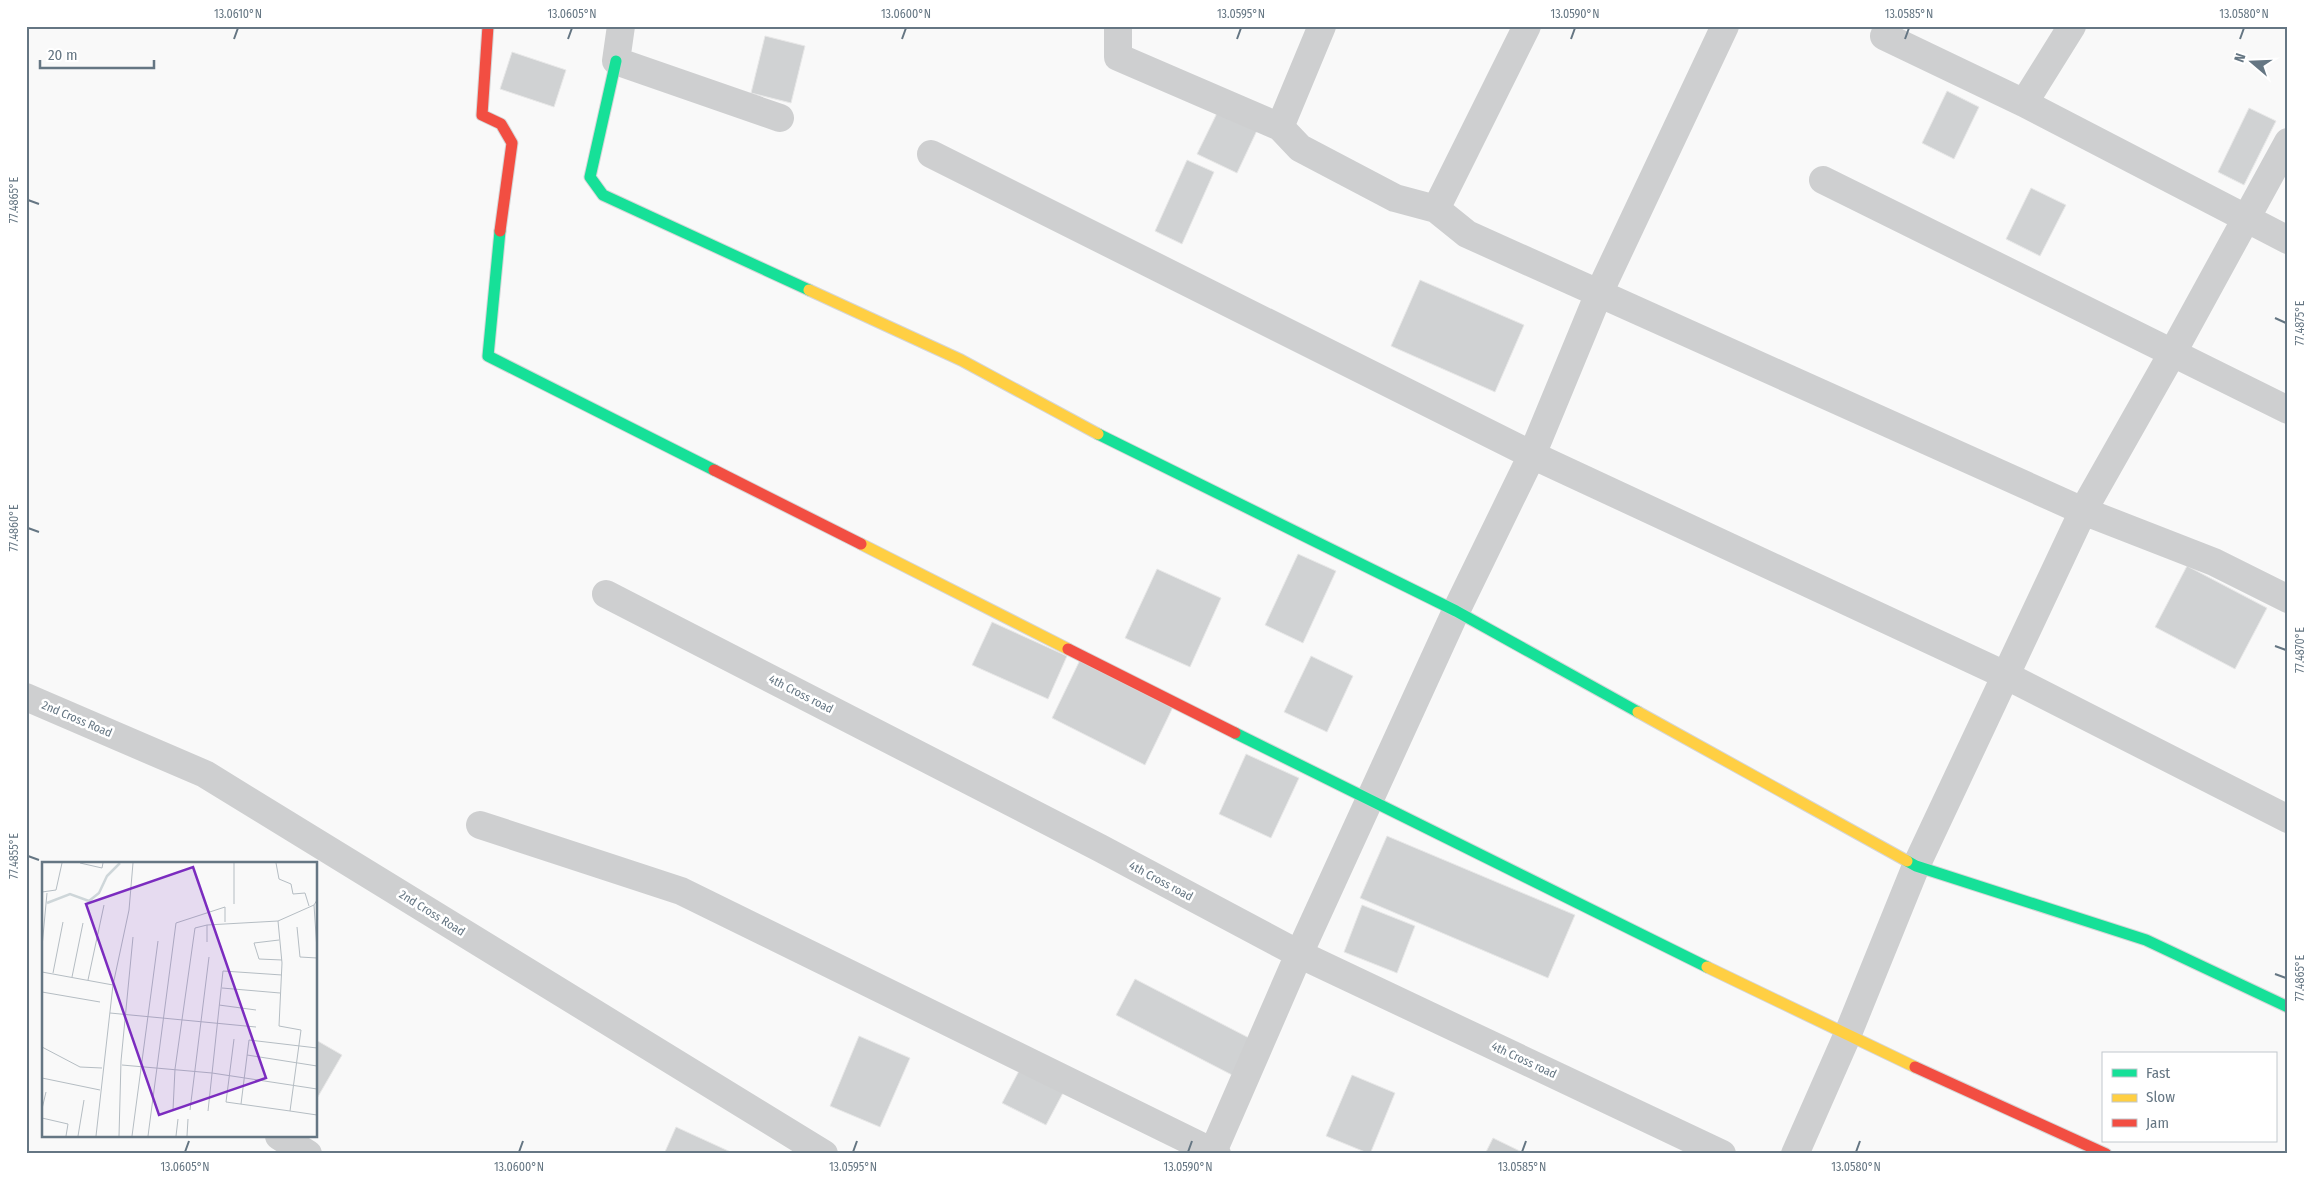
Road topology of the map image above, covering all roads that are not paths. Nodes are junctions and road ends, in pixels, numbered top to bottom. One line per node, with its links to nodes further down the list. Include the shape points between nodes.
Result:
1 (488, 26): 29 (street, via 482,115 501,124 512,143 488,356)
2 (621, 26): 9 (street)
3 (1118, 26): 12 (street, via 1118,57)
4 (1322, 26): 12 (street)
5 (1527, 26): 16 (street)
6 (1725, 26): 19 (street)
7 (1889, 26): 10 (street, via 1884,36)
8 (2072, 26): 10 (street)
9 (616, 61): 11 (street); 26 (street, via 590,177 603,195 961,360 1079,425)
10 (2024, 103): 17 (street)
11 (780, 118)
12 (1280, 126): 16 (street, via 1300,148 1394,198)
13 (2288, 142): 17 (street)
14 (931, 154): 22 (street)
15 (1823, 180): 20 (street)
16 (1436, 209): 19 (street, via 1467,234)
17 (2247, 220): 18 (street); 20 (street)
18 (2288, 240)
19 (1599, 293): 22 (street); 23 (street)
20 (2173, 352): 21 (street); 23 (street)
21 (2288, 410)
22 (1532, 455): 26 (street); 27 (street)
23 (2083, 511): 25 (street, via 2214,562); 27 (street)
24 (606, 594): 33 (street, 4th Cross road)
25 (2288, 599)
26 (1456, 611): 29 (street); 32 (street)
27 (2005, 674): 30 (street); 32 (street)
28 (26, 697): 39 (street, 2nd Cross Road, via 205,774)
29 (1370, 801): 33 (street); 35 (street)
30 (2288, 819)
31 (480, 825): 37 (street, via 681,891)
32 (1916, 866): 34 (street, via 2146,940); 35 (street)
33 (1299, 954): 37 (street); 40 (street, 4th Cross road)
34 (2288, 1007)
35 (1847, 1036): 41 (street); 42 (street)
36 (282, 1138): 38 (street)
37 (1214, 1153)
38 (308, 1154)
39 (824, 1154)
40 (1722, 1154)
41 (1794, 1154)
42 (2106, 1154)

